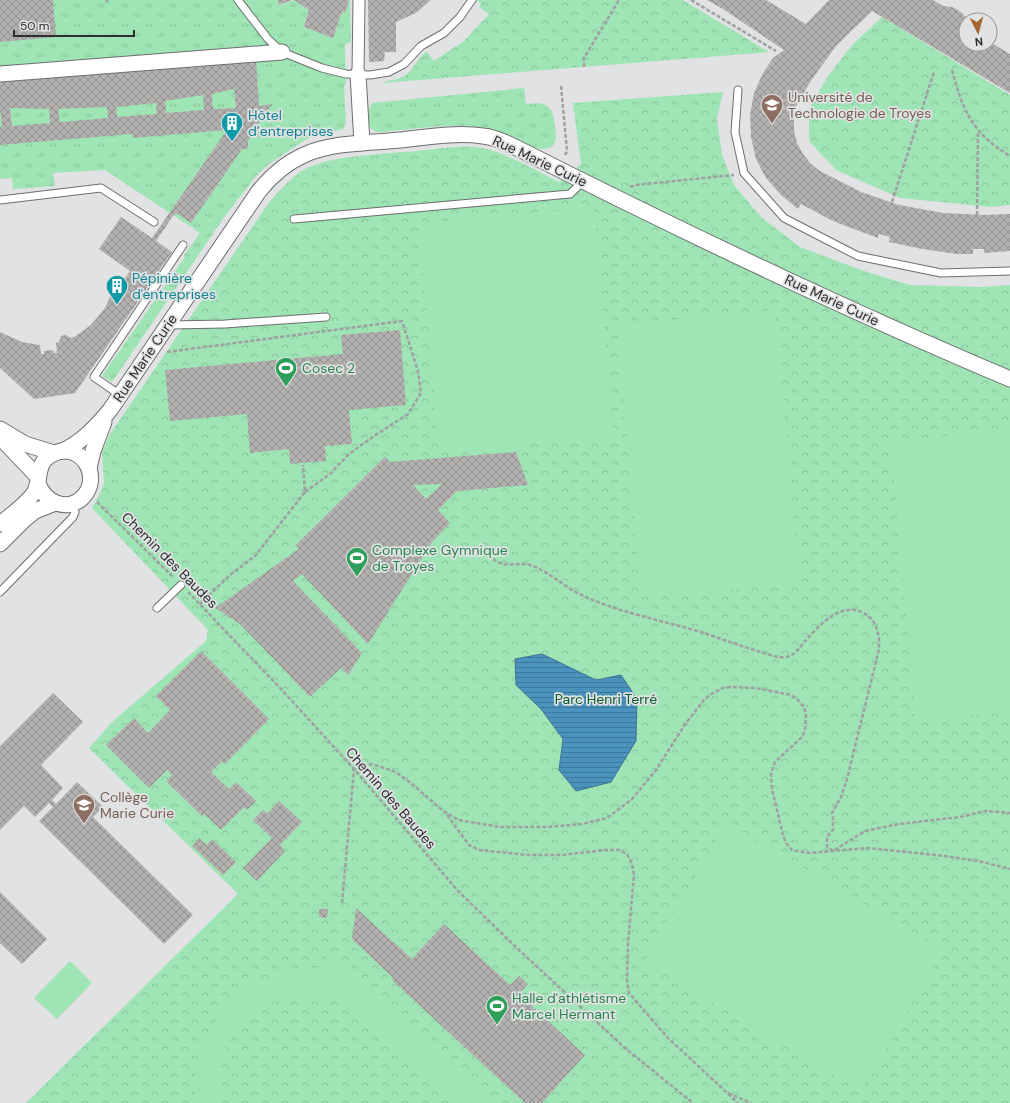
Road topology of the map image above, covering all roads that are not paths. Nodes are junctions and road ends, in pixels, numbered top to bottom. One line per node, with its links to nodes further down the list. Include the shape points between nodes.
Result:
1 (238, 0): 4 (lane, via 268,39)
2 (359, 0): 6 (street)
3 (472, 0): 6 (lane, via 444,33 420,46 397,69 380,74)
4 (282, 52): 5 (street); 6 (lane, via 322,68)
5 (0, 74)
6 (358, 74): 8 (street)
7 (738, 90): 14 (lane, via 735,132 744,174 784,218 858,256 941,273)
8 (362, 143): 9 (street, Rue Marie Curie, via 468,134 484,136 515,147); 16 (street, Rue Marie Curie, via 305,154 285,165 270,178)
9 (581, 180): 11 (lane, via 570,194); 17 (street, Rue Marie Curie, via 800,286)
10 (0, 200): 12 (lane, via 101,188)
11 (294, 219)
12 (154, 222)
13 (183, 245): 18 (lane, via 94,377)
14 (1010, 271)
15 (326, 317): 16 (lane)
16 (167, 325): 18 (street, Rue Marie Curie)
17 (1010, 379)
18 (120, 395): 19 (street, Rue Marie Curie)
19 (110, 410): 22 (street, Rue Marie Curie, via 84,438); 23 (street, Rue Marie Curie, via 93,451)
20 (0, 429): 22 (street, via 25,444)
21 (0, 437): 24 (street)
22 (59, 452): 23 (street, via 71,452 79,456); 24 (street, via 43,463 39,469)
23 (89, 468): 26 (street, via 90,486 80,499)
24 (38, 480): 25 (street, via 44,495); 27 (street, via 32,497)
25 (55, 503): 26 (street); 28 (street, via 35,511)
26 (72, 503): 30 (lane, via 75,512 73,517)
27 (0, 524)
28 (0, 544)
29 (181, 585): 31 (lane)
30 (0, 592)
31 (157, 608)

